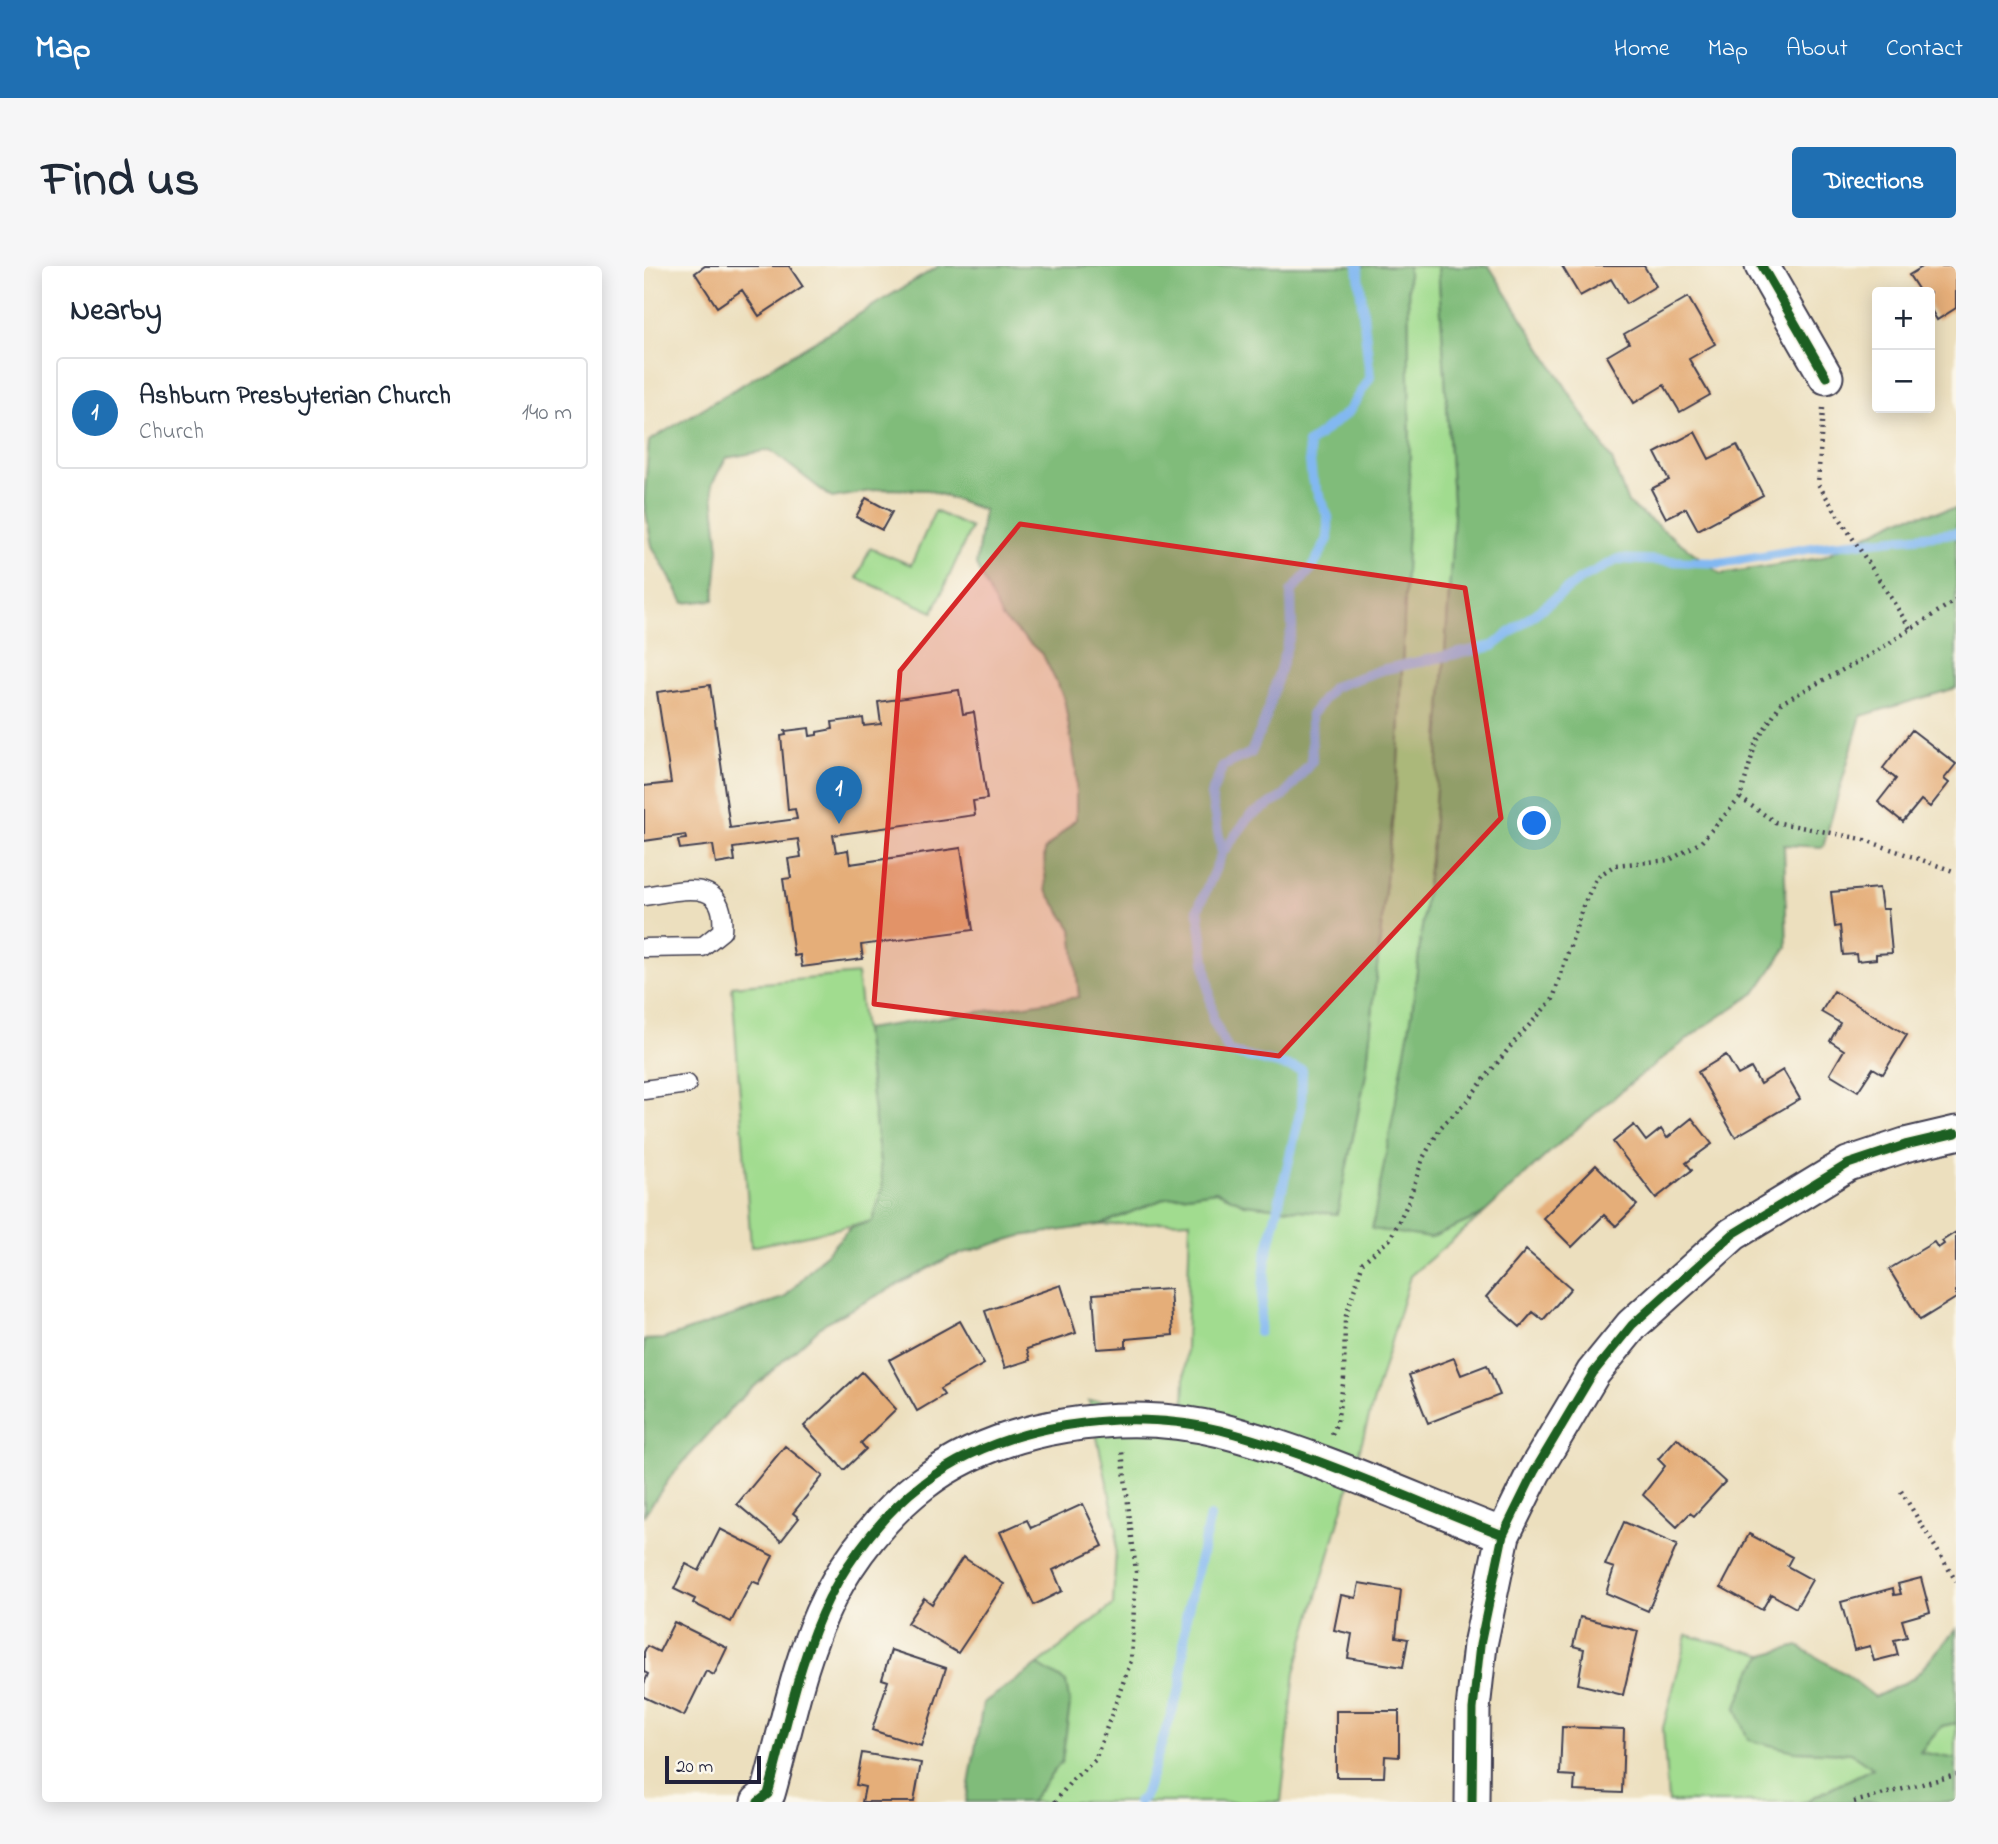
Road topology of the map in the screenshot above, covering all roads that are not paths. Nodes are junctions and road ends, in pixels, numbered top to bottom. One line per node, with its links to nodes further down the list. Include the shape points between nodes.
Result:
1 (1762, 266): 2 (street)
2 (1826, 377)
3 (644, 896): 4 (lane, via 700,889 715,896 724,915 722,931 702,947)
4 (644, 948)
5 (687, 1084): 6 (lane)
6 (644, 1090)
7 (1956, 1133): 8 (street, via 1848,1164 1725,1242 1632,1325 1593,1373)
8 (1503, 1535): 9 (street, via 1319,1463 1219,1430 1163,1421 1118,1421 1024,1434 971,1455 922,1483 877,1528 830,1595 807,1647 768,1794); 10 (street, via 1480,1645)
9 (758, 1802)
10 (1472, 1802)

